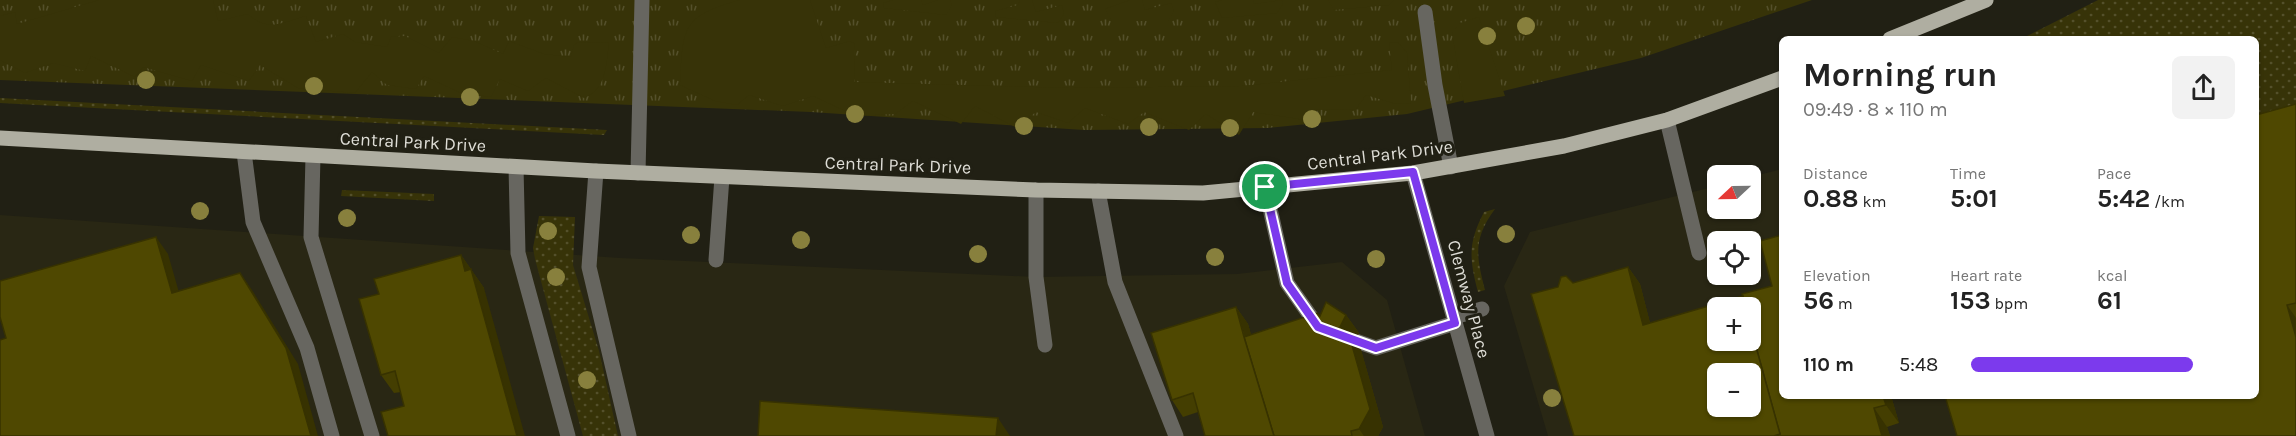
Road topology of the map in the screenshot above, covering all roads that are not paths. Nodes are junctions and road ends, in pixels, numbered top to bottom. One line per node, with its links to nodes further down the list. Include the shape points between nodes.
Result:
1 (642, 0): 14 (street)
2 (1986, 0): 4 (main road)
3 (1425, 12): 11 (street)
4 (1897, 36)
5 (1779, 79): 6 (main road, Central Park Drive)
6 (1666, 120): 11 (main road, Central Park Drive, via 1564,146); 19 (street)
7 (0, 138): 8 (main road, Central Park Drive)
8 (244, 152): 9 (main road, Central Park Drive); 24 (street, via 253,222 307,348)
9 (313, 156): 10 (main road, Central Park Drive); 25 (street, via 311,237)
10 (516, 167): 12 (main road, Central Park Drive); 26 (street, via 518,253)
11 (1451, 167): 13 (main road, Central Park Drive)
12 (596, 171): 14 (main road, Central Park Drive); 27 (street, via 589,267)
13 (1413, 172): 16 (main road, Central Park Drive); 22 (street, Clemway Place)
14 (638, 173): 15 (main road, Central Park Drive)
15 (722, 177): 17 (main road, Central Park Drive); 20 (street)
16 (1265, 187): 18 (main road, Central Park Drive, via 1203,193); 22 (street, via 1287,283 1318,327 1376,348)
17 (1036, 190): 18 (main road, Central Park Drive); 23 (street, via 1036,277)
18 (1098, 191): 28 (street, via 1115,282)
19 (1699, 253)
20 (716, 260)
21 (1482, 309): 22 (street)
22 (1454, 320): 29 (street, Clemway Place)
23 (1045, 345)
24 (332, 436)
25 (372, 436)
26 (568, 436)
27 (628, 436)
28 (1176, 436)
29 (1487, 436)

